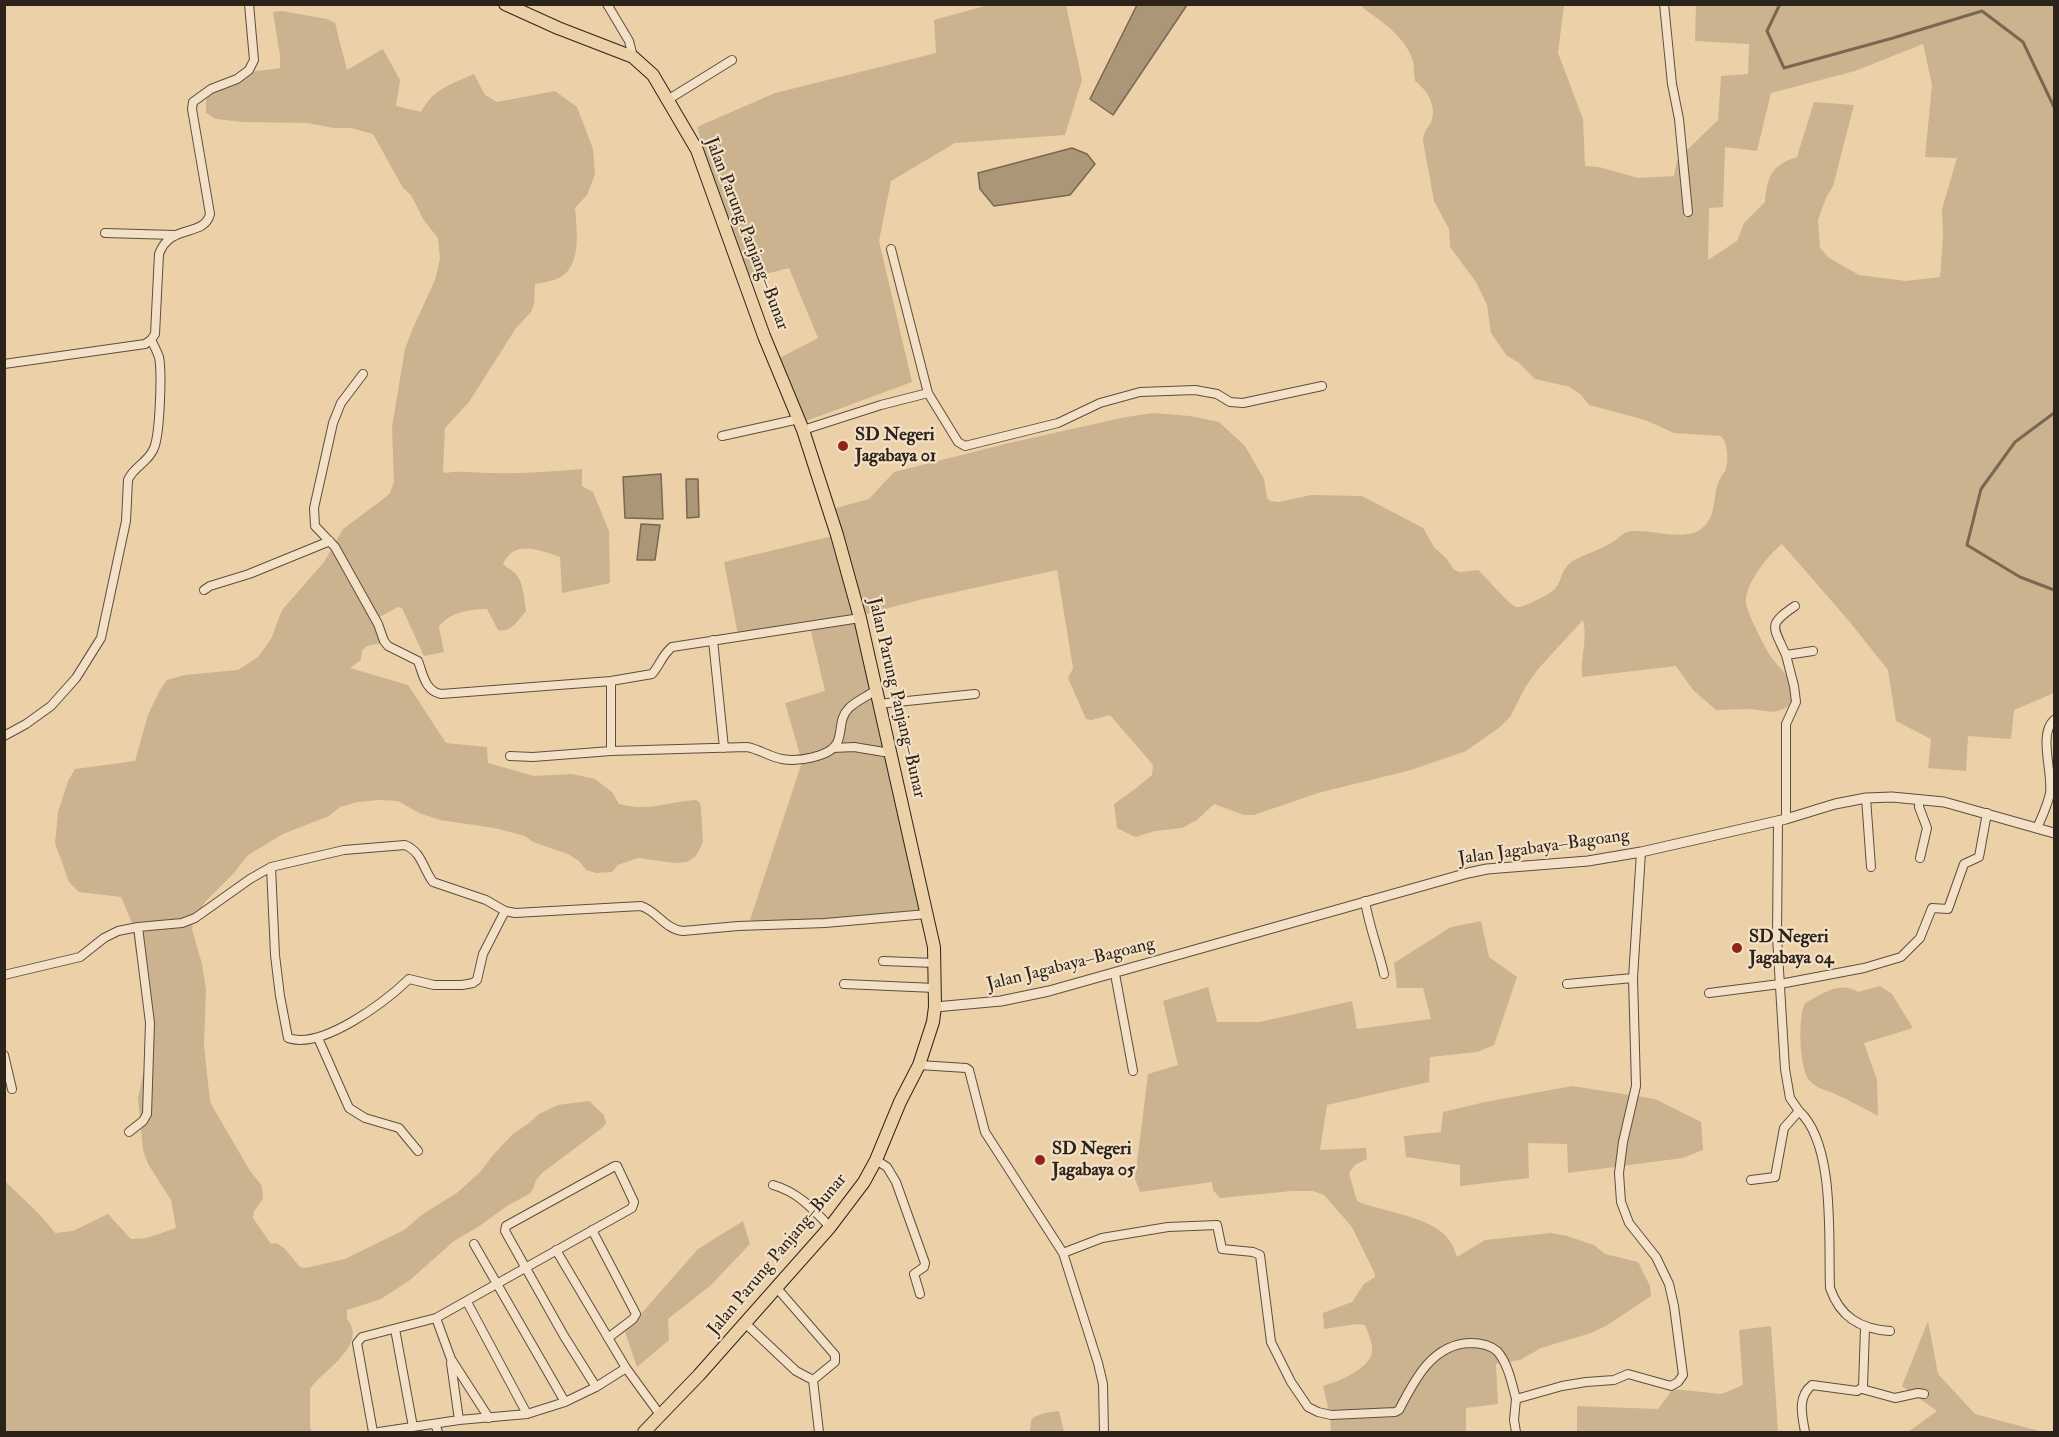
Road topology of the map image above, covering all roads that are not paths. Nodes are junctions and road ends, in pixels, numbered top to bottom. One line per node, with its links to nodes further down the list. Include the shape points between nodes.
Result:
1 (249, 4): 10 (street, via 254,60 249,70 193,102 209,221)
2 (505, 4): 5 (main road, Jalan Parung Panjang–Bunar)
3 (608, 4): 5 (street, via 629,41)
4 (1664, 4): 8 (street)
5 (633, 57): 7 (main road, Jalan Parung Panjang–Bunar, via 653,75)
6 (732, 60): 7 (street)
7 (669, 99): 17 (main road, Jalan Parung Panjang–Bunar, via 704,167 764,336)
8 (1688, 212)
9 (105, 233): 10 (street)
10 (174, 235): 12 (street, via 165,241 159,254 155,334)
11 (891, 249): 16 (street)
12 (151, 340): 13 (street); 31 (street, via 159,357 160,373 156,439 149,457 128,480 126,521 101,638 76,678 51,706)
13 (4, 364)
14 (363, 374): 19 (street, via 341,403 322,464 314,518 315,526)
15 (1323, 386): 16 (street, via 1243,403 1195,390 1140,392 1101,403 1058,423 964,446)
16 (928, 393): 17 (street)
17 (801, 425): 18 (street); 22 (main road, Jalan Parung Panjang–Bunar)
18 (722, 436)
19 (330, 541): 20 (street); 26 (street, via 384,641 418,661 433,692)
20 (204, 590)
21 (1795, 606): 25 (street, via 1776,619 1774,626)
22 (860, 618): 23 (street); 27 (main road, Jalan Parung Panjang–Bunar)
23 (713, 640): 26 (street, via 672,647 663,654 652,674); 32 (street)
24 (1813, 651): 25 (street)
25 (1786, 656): 40 (street, via 1796,702 1786,724)
26 (611, 681): 34 (street)
27 (876, 690): 29 (main road, Jalan Parung Panjang–Bunar); 33 (street, via 849,709 840,723)
28 (975, 694): 29 (street)
29 (878, 704): 35 (main road, Jalan Parung Panjang–Bunar)
30 (2055, 720): 41 (street, via 2048,730 2050,795)
31 (4, 736)
32 (724, 748): 33 (street, via 758,749 786,760 816,757); 34 (street)
33 (833, 748): 35 (street)
34 (611, 751): 36 (street)
35 (890, 753): 49 (main road, Jalan Parung Panjang–Bunar)
36 (510, 756)
37 (1866, 798): 38 (street, Jalan Jagabaya–Bagoang); 40 (street, Jalan Jagabaya–Bagoang); 46 (street)
38 (1919, 799): 39 (street, Jalan Jagabaya–Bagoang); 44 (street, via 1927,828)
39 (1987, 813): 41 (street, Jalan Jagabaya–Bagoang); 59 (street, via 1979,857 1964,864 1948,909 1932,908 1920,939 1901,957)
40 (1782, 820): 43 (street, Jalan Jagabaya–Bagoang); 59 (street, via 1777,937)
41 (2037, 828): 42 (street, Jalan Jagabaya–Bagoang)
42 (2055, 833)
43 (1641, 852): 47 (street, Jalan Jagabaya–Bagoang, via 1588,861 1487,869); 56 (street)
44 (1920, 858)
45 (271, 867): 48 (street, via 344,850 405,845 418,854 433,882 486,900); 50 (street, via 195,918); 63 (street, via 275,954 288,1038)
46 (1871, 867)
47 (1365, 901): 53 (street, Jalan Jagabaya–Bagoang); 54 (street)
48 (505, 911): 49 (street, via 641,906 674,931); 63 (street, via 473,983 434,985 409,979 366,1012)
49 (927, 914): 52 (main road, Jalan Parung Panjang–Bunar)
50 (138, 927): 55 (street, via 104,938 80,957); 69 (street, via 148,999 150,1054 147,1114)
51 (883, 962): 52 (street)
52 (935, 963): 60 (main road, Jalan Parung Panjang–Bunar)
53 (1115, 974): 62 (street, Jalan Jagabaya–Bagoang, via 1000,1001); 66 (street)
54 (1384, 974)
55 (4, 975)
56 (1633, 978): 58 (street); 96 (street, via 1636,1086 1623,1142 1621,1202 1629,1223 1656,1257 1669,1284 1683,1375 1671,1386 1628,1374)
57 (844, 984): 60 (street)
58 (1567, 984)
59 (1780, 984): 61 (street); 68 (street, via 1785,1069 1790,1098)
60 (935, 988): 62 (main road, Jalan Parung Panjang–Bunar)
61 (1709, 993)
62 (935, 1007): 65 (main road, Jalan Parung Panjang–Bunar)
63 (318, 1038): 70 (street, via 349,1108 365,1118 399,1128)
64 (4, 1055): 67 (street)
65 (919, 1065): 71 (main road, Jalan Parung Panjang–Bunar); 78 (street, via 969,1070 985,1132)
66 (1133, 1071)
67 (12, 1089)
68 (1799, 1111): 72 (street, via 1784,1128 1775,1177); 86 (street, via 1816,1136 1826,1168 1833,1299 1846,1317)
69 (129, 1132)
70 (418, 1150)
71 (876, 1160): 74 (main road, Jalan Parung Panjang–Bunar); 82 (street, via 887,1167 896,1182 925,1263 914,1274)
72 (1751, 1180)
73 (773, 1185): 74 (street, via 799,1197)
74 (830, 1227): 81 (main road, Jalan Parung Panjang–Bunar)
75 (592, 1230): 77 (street); 79 (street, via 634,1205 617,1166 506,1227 506,1236); 89 (street, via 636,1314)
76 (474, 1244): 80 (street)
77 (556, 1250): 79 (street); 89 (street)
78 (1063, 1253): 96 (street, via 1102,1238 1168,1227 1217,1225 1222,1249 1260,1256 1271,1342 1308,1407 1331,1415 1395,1412 1427,1365 1447,1348 1474,1343 1496,1351 1504,1362); 109 (street, via 1103,1384)
79 (524, 1268): 80 (street); 93 (street)
80 (496, 1284): 83 (street); 97 (street)
81 (776, 1287): 85 (main road, Jalan Parung Panjang–Bunar); 92 (street, via 835,1355 836,1362)
82 (920, 1293)
83 (466, 1302): 84 (street); 98 (street)
84 (436, 1318): 87 (street); 90 (street)
85 (745, 1323): 92 (street, via 796,1371); 99 (main road, Jalan Parung Panjang–Bunar)
86 (1865, 1328): 88 (street); 94 (street)
87 (395, 1329): 103 (street); 104 (street, via 362,1337 357,1343)
88 (1890, 1331)
89 (608, 1338): 91 (street)
90 (451, 1359): 100 (street); 101 (street)
91 (626, 1368): 93 (street); 99 (street)
92 (813, 1380): 108 (street)
93 (596, 1387): 97 (street)
94 (1862, 1389): 95 (street, via 1895,1398); 111 (street, via 1812,1385 1806,1390 1801,1407)
95 (1924, 1394)
96 (1516, 1399): 110 (street)
97 (565, 1402): 98 (street)
98 (528, 1414): 100 (street)
99 (661, 1416): 107 (main road, Jalan Parung Panjang–Bunar)
100 (489, 1418): 101 (street)
101 (459, 1420): 102 (street)
102 (435, 1424): 103 (street); 106 (street)
103 (413, 1427): 105 (street)
104 (373, 1432)
105 (379, 1432)
106 (438, 1432)
107 (644, 1432)
108 (819, 1432)
109 (1104, 1432)
110 (1516, 1432)
111 (1805, 1432)

